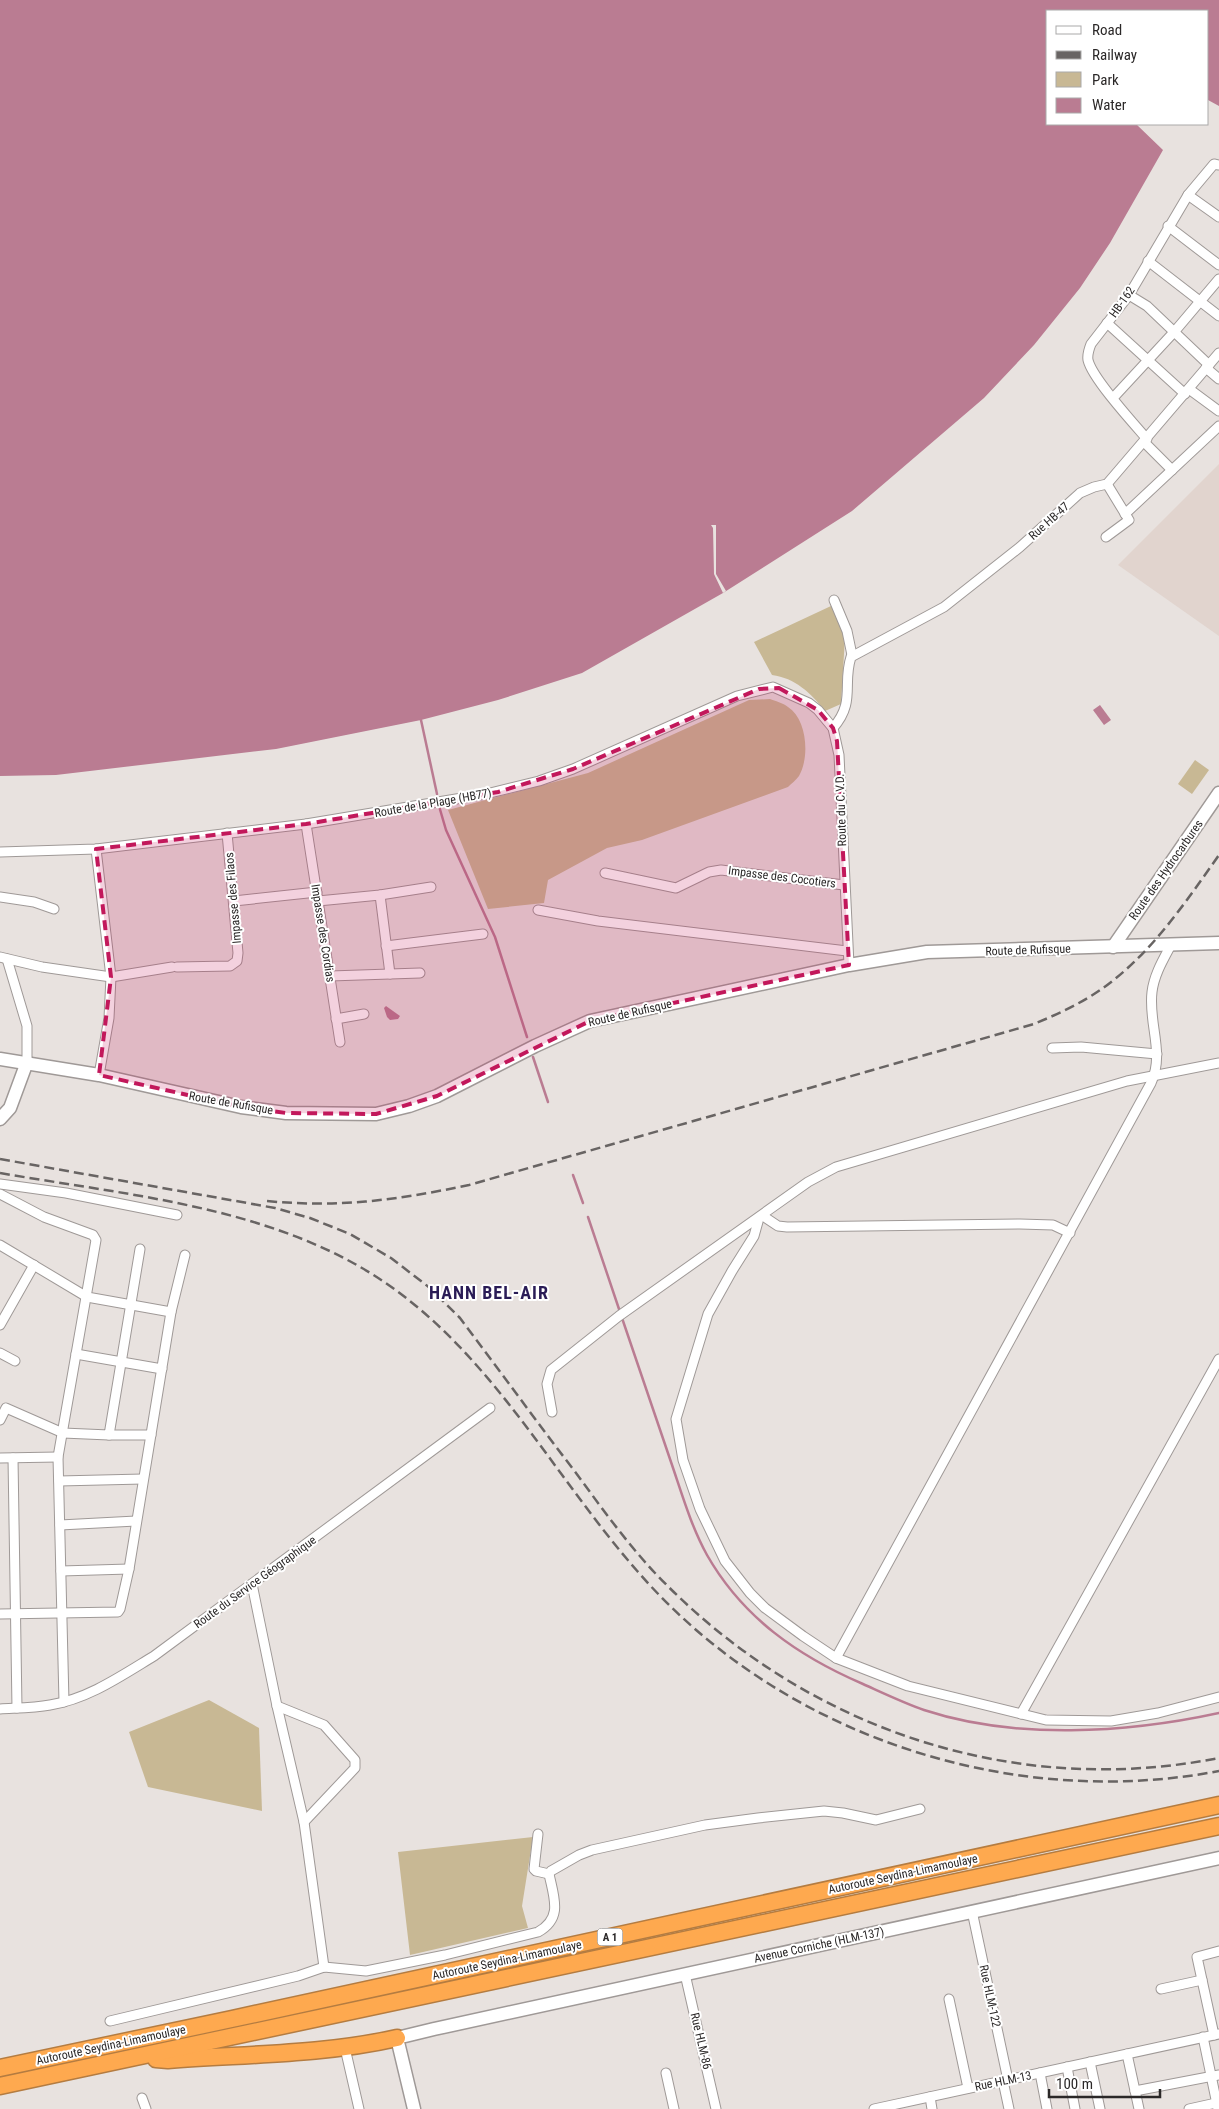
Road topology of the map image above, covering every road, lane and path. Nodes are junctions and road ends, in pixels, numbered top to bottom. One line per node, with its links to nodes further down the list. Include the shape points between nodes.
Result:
1 (1217, 165): 2 (street, HB-162)
2 (1188, 194): 3 (street); 4 (street, HB-162)
3 (1219, 217)
4 (1168, 226): 5 (street, HB-162); 6 (street)
5 (1148, 261): 8 (street, HB-162); 9 (street)
6 (1219, 265)
7 (1219, 279): 9 (street)
8 (1129, 295): 11 (street, HB-162); 12 (street)
9 (1201, 302): 10 (street); 12 (street)
10 (1219, 316)
11 (1107, 324): 14 (street); 18 (street, HB-162, via 1090,344 1088,357)
12 (1175, 331): 14 (street); 15 (street)
13 (1219, 353): 15 (street)
14 (1148, 361): 17 (street); 18 (street)
15 (1208, 366): 16 (street); 17 (street)
16 (1219, 379)
17 (1187, 391): 19 (street); 21 (street)
18 (1113, 398): 21 (street, HB-162)
19 (1219, 410)
20 (1219, 426): 22 (street)
21 (1146, 440): 22 (street, HB-162); 23 (street)
22 (1172, 470): 24 (street)
23 (1107, 484): 24 (street); 27 (street, Rue HB-47, via 1080,493 1020,547 944,607)
24 (1127, 517): 25 (street)
25 (1106, 537)
26 (834, 600): 27 (street, via 847,631)
27 (851, 657): 28 (street, via 847,705)
28 (834, 728): 30 (street, Route de la Plage (HB77), via 818,710 798,697 773,687 759,689 539,781 486,794); 35 (street, Route du C.V.D., via 839,755)
29 (1219, 793): 47 (main road, Route des Hydrocarbures)
30 (306, 824): 31 (street, Route de la Plage (HB77)); 39 (street, Impasse des Cordias)
31 (227, 833): 32 (street, Route de la Plage (HB77)); 40 (street, Impasse des Filaos)
32 (96, 849): 33 (street, Route de la Plage (HB77)); 54 (street)
33 (0, 852)
34 (605, 873): 35 (street, Impasse des Cocotiers, via 676,888 709,872 722,870)
35 (844, 885): 48 (street, Route du C.V.D.)
36 (432, 887): 37 (street)
37 (380, 895): 39 (street); 46 (street)
38 (0, 897): 41 (street)
39 (317, 897): 40 (street); 53 (street, Impasse des Cordias)
40 (234, 901): 54 (street, Impasse des Filaos, via 238,953 234,964 175,967)
41 (54, 909)
42 (538, 910): 48 (street, via 607,922)
43 (483, 934): 46 (street)
44 (1219, 944): 45 (main road, Route de Rufisque)
45 (1171, 945): 47 (main road, Route de Rufisque); 59 (street, via 1157,972 1152,992)
46 (386, 946): 52 (street)
47 (1113, 947): 50 (main road, Route de Rufisque, via 927,952)
48 (847, 952): 50 (street, Route du C.V.D.)
49 (2, 957): 54 (street, via 42,967); 61 (street, via 27,1026)
50 (849, 965): 64 (main road, Route de Rufisque, via 606,1017 572,1028 437,1096 376,1114 286,1113 241,1107)
51 (420, 973): 52 (street)
52 (390, 974): 53 (street)
53 (330, 976): 56 (street, Impasse des Cordias)
54 (111, 977): 64 (street, via 109,1018)
55 (364, 1014): 56 (street)
56 (336, 1019): 57 (street, Impasse des Cordias)
57 (340, 1042)
58 (1052, 1048): 59 (street)
59 (1157, 1054): 63 (street)
60 (0, 1060): 61 (main road, Route de Rufisque)
61 (27, 1062): 64 (main road, Route de Rufisque); 65 (main road, via 10,1108)
62 (1219, 1063): 63 (street)
63 (1155, 1074): 69 (street, via 836,1167 808,1182); 70 (street)
64 (99, 1075)
65 (0, 1120)
66 (0, 1184): 68 (street, via 66,1193)
67 (0, 1194): 75 (street, via 44,1217 96,1237)
68 (177, 1215)
69 (761, 1217): 70 (street, via 787,1227 1020,1224 1054,1225); 86 (street, via 619,1316 551,1370 547,1384); 104 (street, via 754,1236 708,1314 677,1411 676,1428 700,1509 730,1569 765,1608)
70 (1070, 1233): 104 (street)
71 (0, 1245): 74 (street)
72 (140, 1248): 76 (street)
73 (185, 1255): 77 (street)
74 (34, 1265): 75 (street); 78 (street)
75 (87, 1297): 76 (street); 80 (street)
76 (131, 1305): 77 (street); 83 (street)
77 (171, 1312): 84 (street)
78 (0, 1325)
79 (0, 1353): 82 (street)
80 (76, 1354): 83 (street); 88 (street)
81 (1219, 1359): 110 (street)
82 (15, 1361)
83 (121, 1362): 84 (street); 89 (street)
84 (162, 1369): 90 (street)
85 (490, 1408): 100 (street, Route du Service Géographique)
86 (552, 1412)
87 (0, 1420): 88 (street, via 6,1408)
88 (63, 1433): 89 (street); 91 (street)
89 (109, 1435): 90 (street)
90 (150, 1435): 94 (street)
91 (58, 1457): 93 (street); 95 (street)
92 (0, 1458): 93 (street)
93 (13, 1458): 103 (street)
94 (144, 1479): 95 (street); 96 (street)
95 (59, 1481): 97 (street)
96 (136, 1521): 97 (street); 98 (street)
97 (60, 1525): 99 (street)
98 (129, 1569): 99 (street); 101 (street, via 118,1612)
99 (61, 1571): 101 (street)
100 (252, 1584): 106 (street, Route du Service Géographique, via 154,1656 104,1686); 107 (street)
101 (62, 1613): 103 (street); 106 (street)
102 (0, 1614): 103 (street)
103 (15, 1614): 108 (street)
104 (836, 1658): 110 (street, via 908,1686)
105 (1219, 1697): 110 (street, via 1158,1713 1100,1722 1046,1720)
106 (64, 1702): 108 (street, Route du Service Géographique)
107 (277, 1706): 113 (street); 113 (street, via 324,1724 355,1760 355,1768)
108 (17, 1708): 109 (street, Route du Service Géographique)
109 (0, 1709)
110 (1021, 1714)
111 (1219, 1805): 134 (highway, Autoroute Seydina-Limamoulaye / A 1)
112 (920, 1809): 117 (street, via 876,1820 824,1811 705,1825 585,1852)
113 (304, 1822): 120 (street)
114 (1219, 1826): 131 (highway, Autoroute Seydina-Limamoulaye / A 1)
115 (538, 1834): 117 (street, via 534,1869)
116 (1219, 1858): 118 (main road, Avenue Corniche (HLM-137))
117 (549, 1874): 120 (street, via 555,1912 550,1924 538,1932 446,1955 366,1970)
118 (972, 1912): 121 (main road, Avenue Corniche (HLM-137)); 138 (street, Rue HLM-122)
119 (1219, 1951): 122 (street, via 1197,1957)
120 (324, 1967): 125 (street, via 310,1974)
121 (685, 1974): 128 (main road, Avenue Corniche (HLM-137)); 150 (street, Rue HLM-86)
122 (1202, 1980): 123 (street); 126 (street)
123 (1161, 1989)
124 (949, 1999): 140 (street)
125 (110, 2021)
126 (1216, 2034): 127 (street, Rue HLM-13)
127 (1202, 2037): 130 (street, Rue HLM-13); 137 (street)
128 (397, 2038): 129 (highway); 148 (main road)
129 (345, 2048): 131 (highway, via 168,2060); 147 (street)
130 (1127, 2054): 132 (street, Rue HLM-13); 141 (street)
131 (137, 2056): 139 (highway, Autoroute Seydina-Limamoulaye / A 1)
132 (1090, 2062): 133 (street, Rue HLM-13); 156 (street)
133 (1066, 2067): 136 (street, Rue HLM-13); 155 (street)
134 (0, 2068)
135 (666, 2072): 149 (street)
136 (1040, 2073): 138 (street, Rue HLM-13); 154 (street)
137 (1215, 2076): 141 (street); 144 (street)
138 (1006, 2080): 140 (street, Rue HLM-13); 153 (street, Rue HLM-122)
139 (0, 2086)
140 (968, 2088): 143 (street, Rue HLM-13)
141 (1135, 2091): 157 (street)
142 (142, 2098): 146 (street)
143 (930, 2098): 145 (street, Rue HLM-13); 152 (street)
144 (1217, 2106): 158 (street)
145 (885, 2108): 151 (street, Rue HLM-13)
146 (146, 2109)
147 (359, 2109)
148 (414, 2109)
149 (674, 2109)
150 (716, 2109)
151 (874, 2109)
152 (932, 2109)
153 (1010, 2109)
154 (1047, 2109)
155 (1076, 2109)
156 (1100, 2109)
157 (1139, 2109)
158 (1190, 2109)

